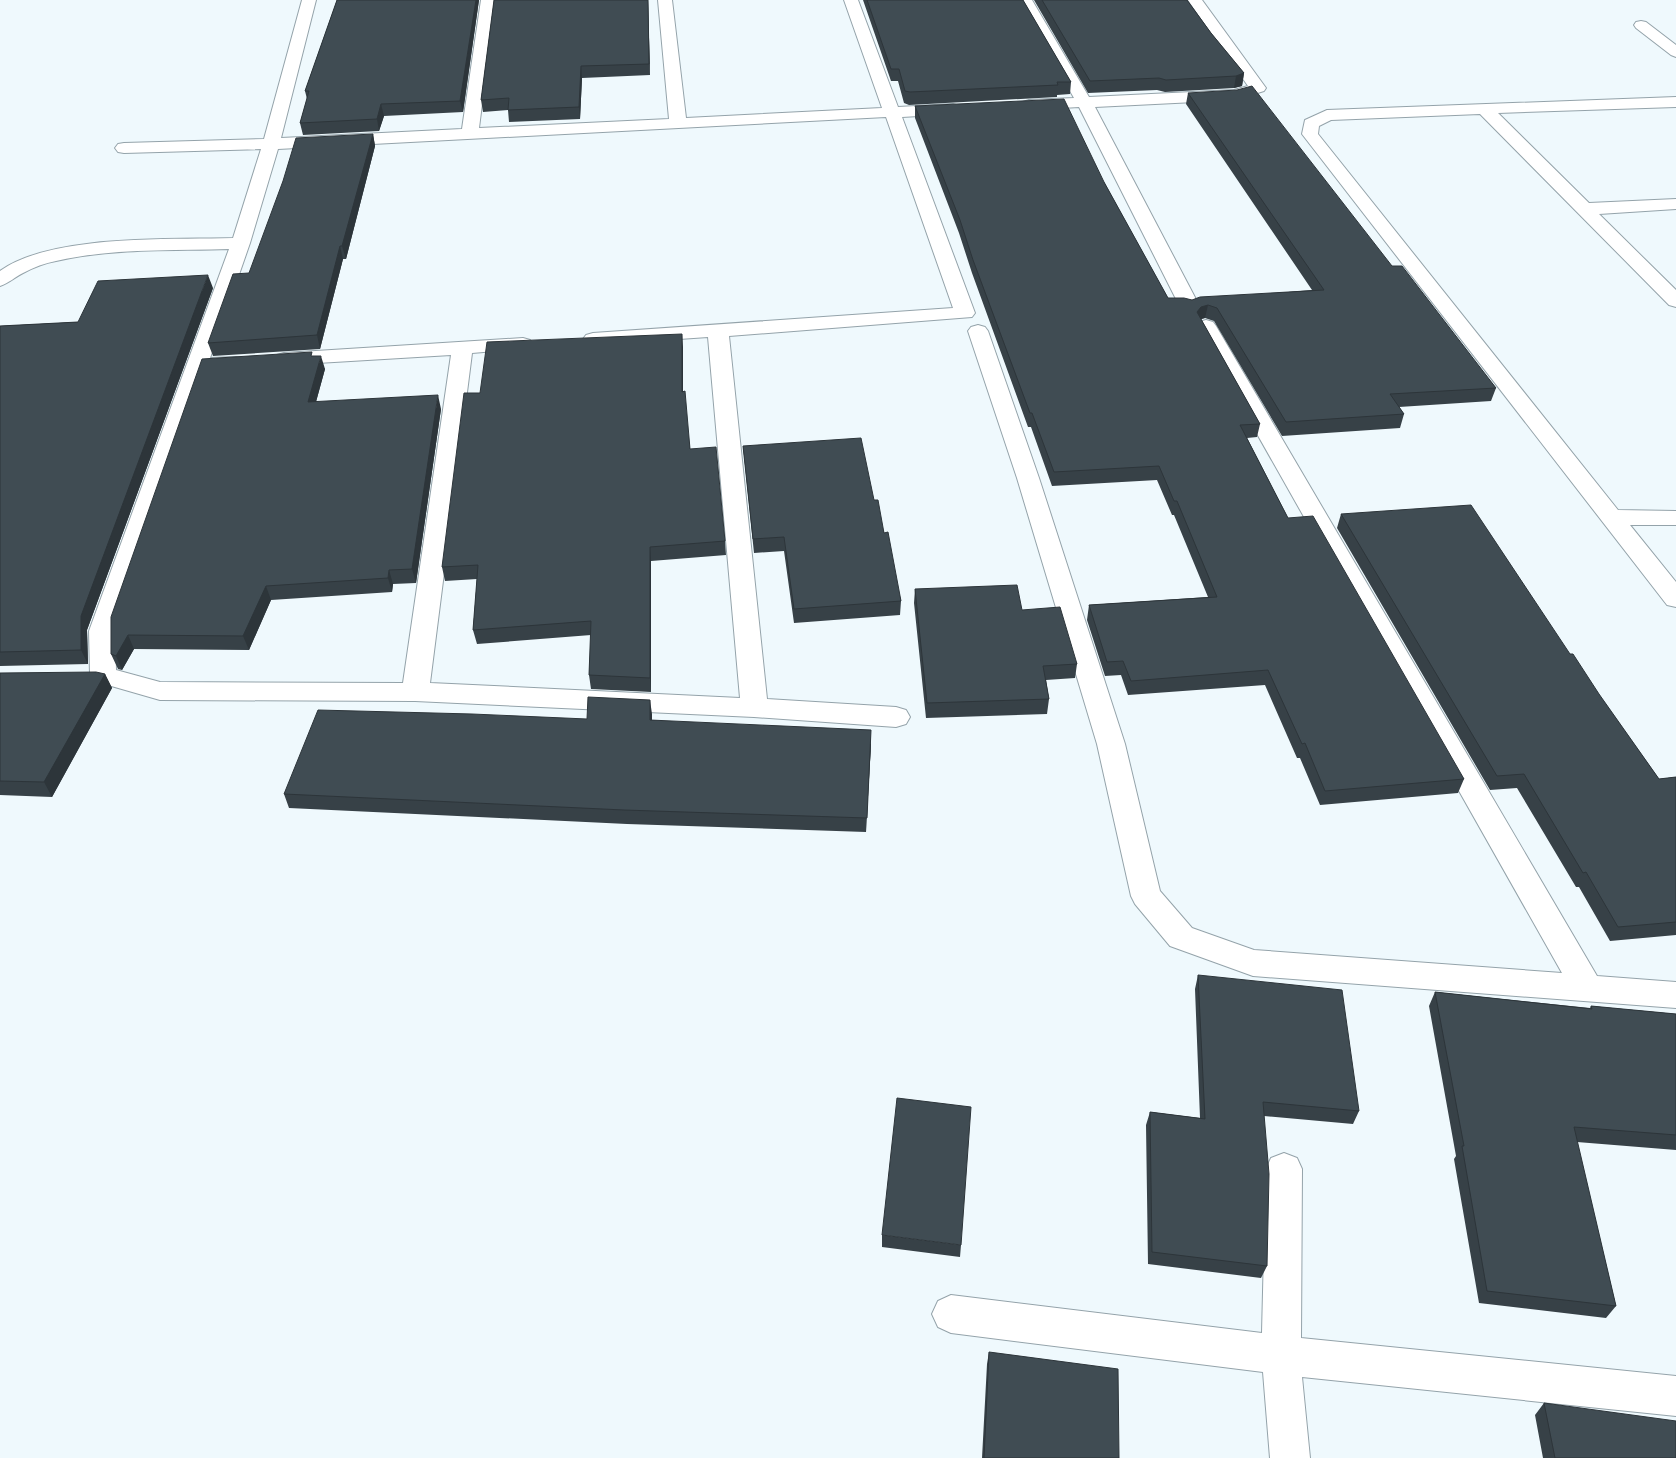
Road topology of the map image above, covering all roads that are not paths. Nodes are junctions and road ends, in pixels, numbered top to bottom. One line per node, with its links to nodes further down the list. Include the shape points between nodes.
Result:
1 (309, 0): 17 (street)
2 (488, 0): 16 (street)
3 (665, 0): 15 (street)
4 (851, 0): 14 (street)
5 (1024, 0): 9 (street)
6 (1195, 0): 9 (street, via 1258,88 1236,95)
7 (1641, 26): 8 (street)
8 (1676, 52)
9 (1084, 102): 11 (street); 24 (street)
10 (1676, 102): 13 (street)
11 (1017, 106)
12 (969, 108): 14 (street)
13 (1484, 108): 20 (street); 32 (street, via 1327,116 1311,124 1310,134)
14 (893, 112): 15 (street); 26 (street, via 965,313)
15 (678, 123): 16 (street)
16 (470, 133): 17 (street)
17 (272, 144): 18 (street); 21 (street)
18 (124, 148)
19 (1676, 204): 20 (street)
20 (1585, 209): 23 (street)
21 (241, 242): 22 (street, via 87,249 42,258); 31 (street)
22 (0, 280)
23 (1676, 301)
24 (1189, 305)
25 (1206, 326): 40 (street)
26 (718, 330): 28 (street); 38 (street)
27 (978, 331): 40 (street, via 1028,478 1111,744 1146,896 1181,937 1253,963)
28 (571, 340)
29 (541, 342): 30 (street)
30 (462, 348): 31 (street); 37 (street)
31 (197, 365): 35 (street, via 102,631)
32 (1610, 517): 33 (street); 34 (street)
33 (1676, 518)
34 (1676, 599)
35 (103, 675): 36 (street); 37 (street, via 160,691)
36 (75, 676)
37 (415, 692): 38 (street)
38 (754, 708): 39 (street)
39 (896, 717)
40 (1586, 988): 41 (street)
41 (1676, 995)
42 (1284, 1169): 44 (street)
43 (951, 1314): 44 (street)
44 (1281, 1355): 45 (street); 46 (street)
45 (1676, 1396)
46 (1290, 1458)

